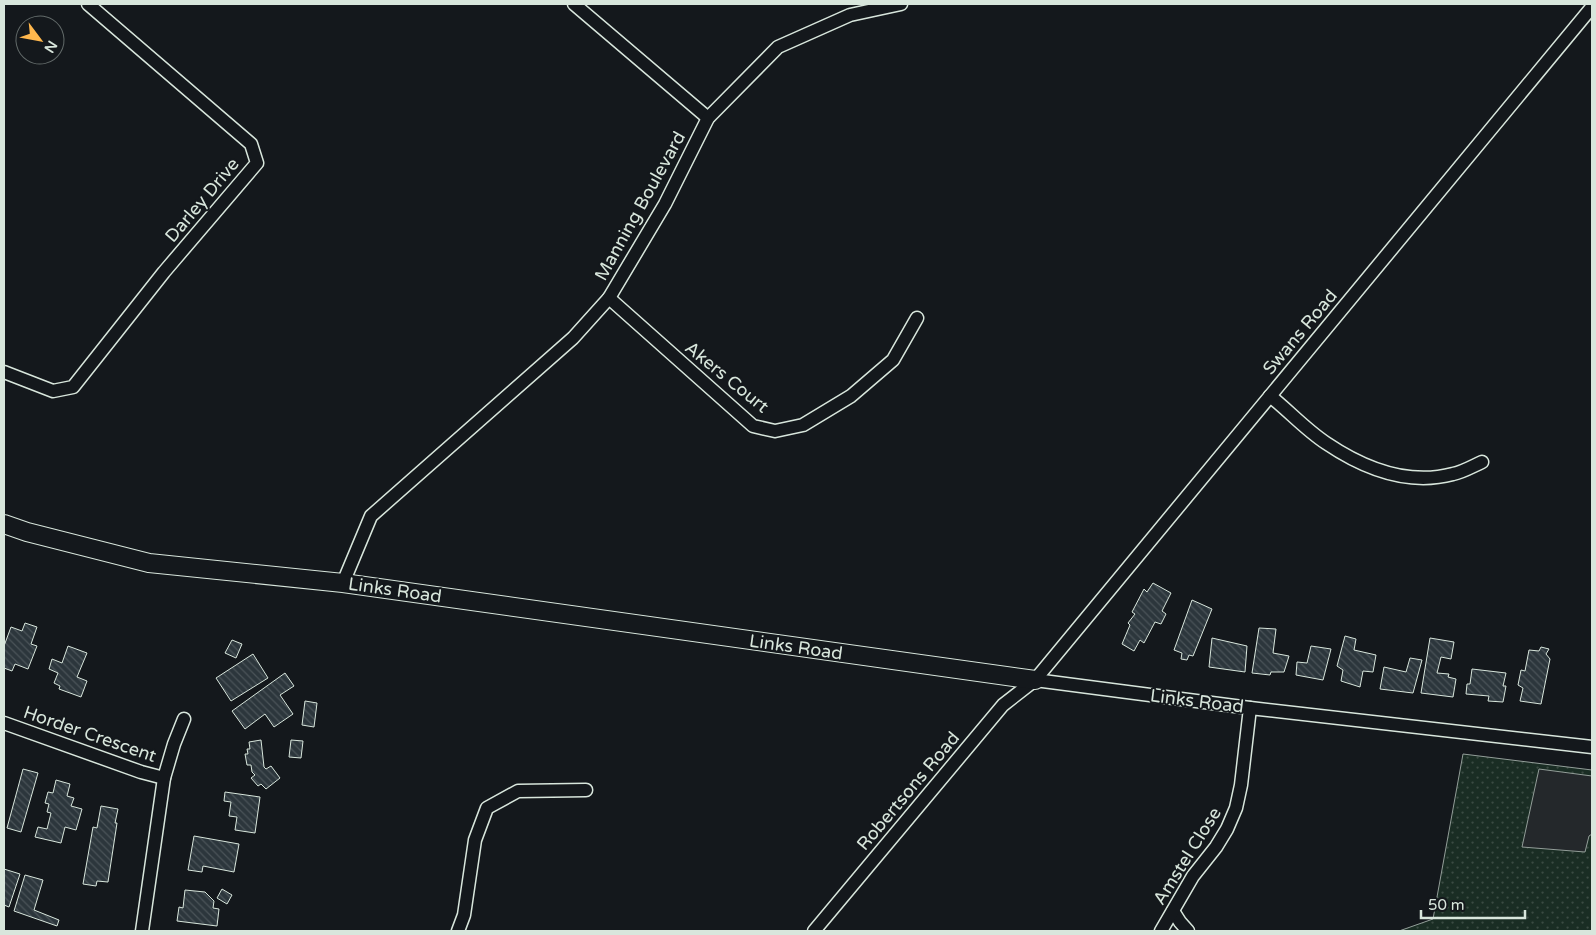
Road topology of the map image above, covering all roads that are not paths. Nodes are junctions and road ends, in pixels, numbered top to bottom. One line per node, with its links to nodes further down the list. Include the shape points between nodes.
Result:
1 (88, 4): 8 (street, Darley Drive, via 251,144 257,163 164,272 73,387 53,391)
2 (574, 4): 5 (street)
3 (901, 4): 5 (street, Manning Boulevard, via 850,15 778,46)
4 (1592, 7): 9 (street, Swans Road)
5 (708, 118): 6 (street, Manning Boulevard, via 665,204)
6 (609, 298): 7 (street, Akers Court, via 753,426 775,431 804,426 851,396 893,360); 12 (street, Manning Boulevard, via 573,338 371,516)
7 (917, 318)
8 (4, 372)
9 (1270, 396): 10 (street, via 1325,442 1354,460 1388,474 1421,479 1454,474); 13 (street, Swans Road)
10 (1482, 462)
11 (4, 524): 12 (street, Links Road, via 148,563)
12 (343, 583): 13 (street, Links Road)
13 (1035, 680): 14 (street, Links Road); 23 (street, Robertsons Road, via 1003,705)
14 (1250, 708): 17 (street, Links Road); 20 (street, Amstel Close, via 1236,808 1216,847 1193,876)
15 (184, 718): 18 (street, Horder Crescent)
16 (4, 723): 18 (street, Horder Crescent)
17 (1592, 747)
18 (164, 778): 21 (street, Horder Crescent)
19 (586, 790): 22 (street, via 518,791 486,808 475,840 464,915)
20 (1173, 911): 24 (street, Amstel Close); 25 (street)
21 (142, 931)
22 (458, 931)
23 (814, 931)
24 (1161, 931)
25 (1188, 931)

